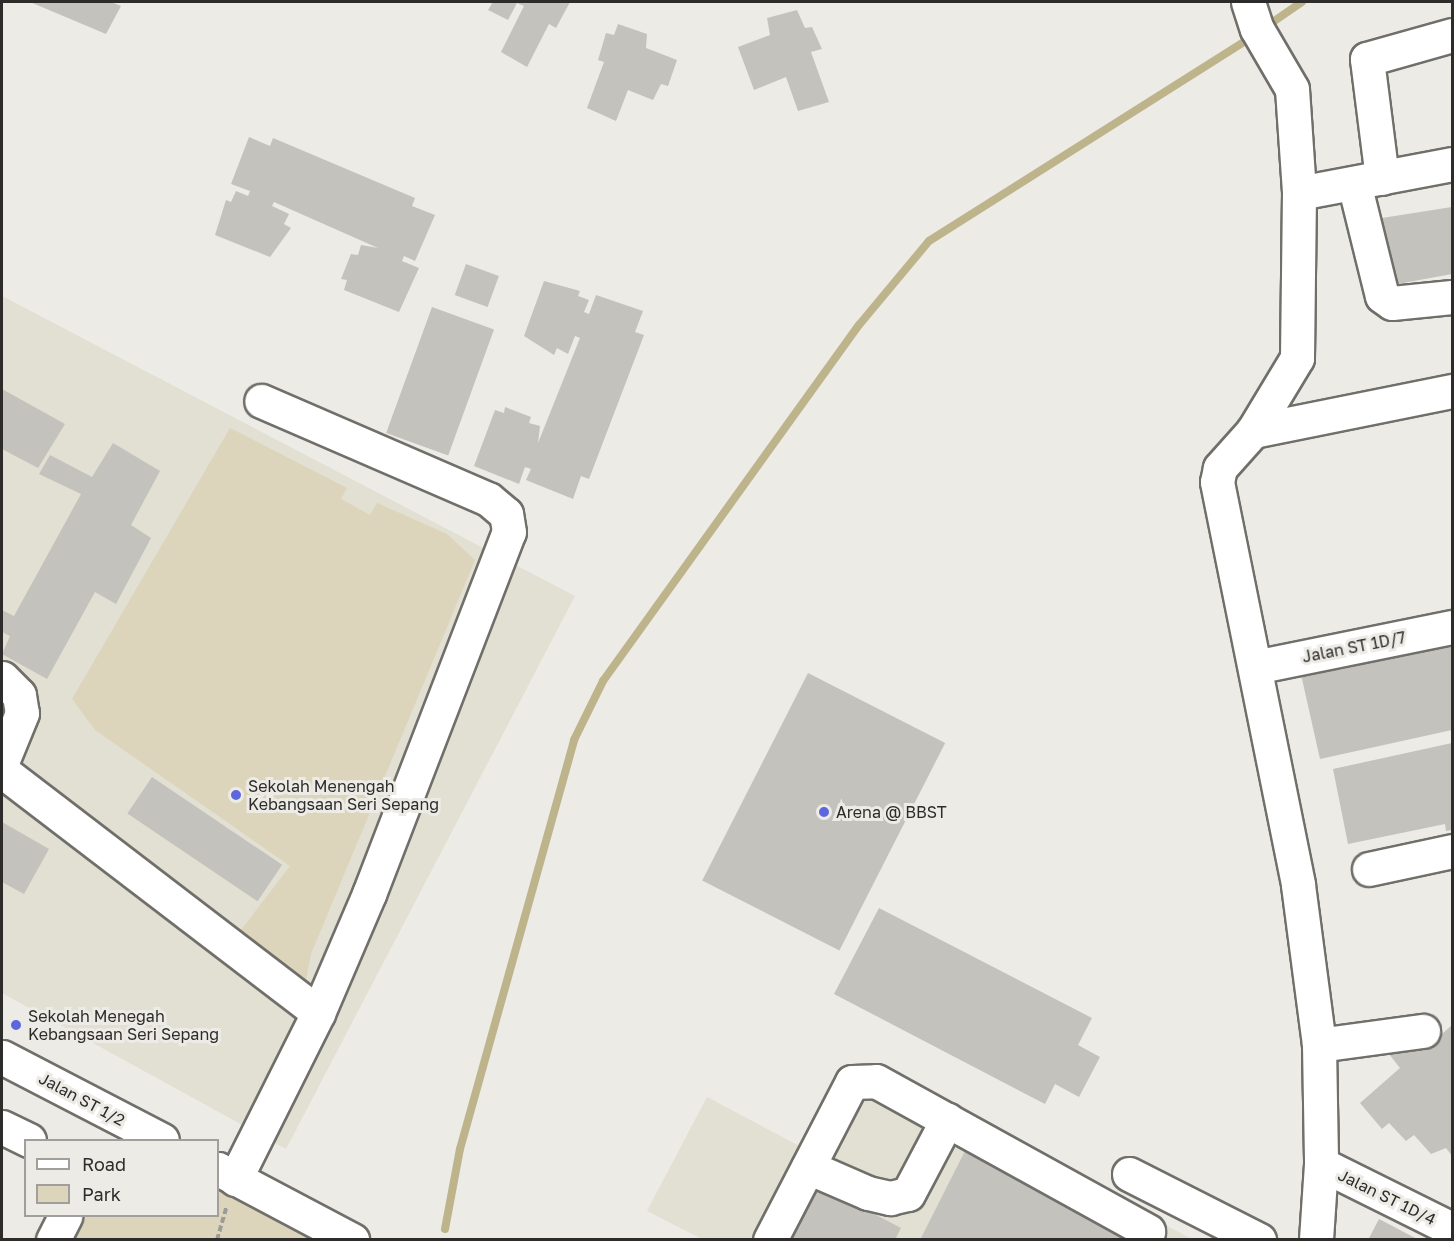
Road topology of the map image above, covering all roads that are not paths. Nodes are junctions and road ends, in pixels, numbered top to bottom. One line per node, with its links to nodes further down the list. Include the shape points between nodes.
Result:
1 (1252, 15): 5 (street, via 1292,88)
2 (1452, 35): 4 (street, via 1367,59)
3 (1452, 164): 4 (street)
4 (1368, 180): 5 (street); 6 (street, via 1382,296 1392,303)
5 (1299, 193): 9 (street, via 1297,358)
6 (1452, 297)
7 (1452, 392): 9 (street)
8 (261, 401): 17 (street, via 488,499 506,514 509,532)
9 (1253, 431): 11 (street, via 1220,468 1217,482)
10 (1452, 627): 11 (street, Jalan ST 1D/7)
11 (1255, 667): 19 (street, via 1298,885)
12 (2, 678): 13 (street, via 19,695 22,712)
13 (2, 762)
14 (2, 771): 17 (street)
15 (1452, 851): 16 (street)
16 (1369, 869)
17 (318, 1013): 27 (street)
18 (1423, 1031): 19 (street)
19 (1319, 1045): 25 (street)
20 (2, 1057): 24 (street, Jalan ST 1/2)
21 (947, 1120): 26 (street, via 908,1194 890,1198 868,1193); 26 (street, via 876,1081 852,1082); 31 (street)
22 (2, 1127): 23 (street)
23 (27, 1139)
24 (160, 1139)
25 (1321, 1164): 30 (street, Jalan ST 1D/4); 36 (street)
26 (808, 1167): 34 (street)
27 (226, 1174): 33 (street)
28 (1129, 1174): 35 (street)
29 (64, 1217): 32 (street)
30 (1452, 1229)
31 (1148, 1231)
32 (53, 1239)
33 (352, 1239)
34 (770, 1239)
35 (1258, 1239)
36 (1316, 1239)

